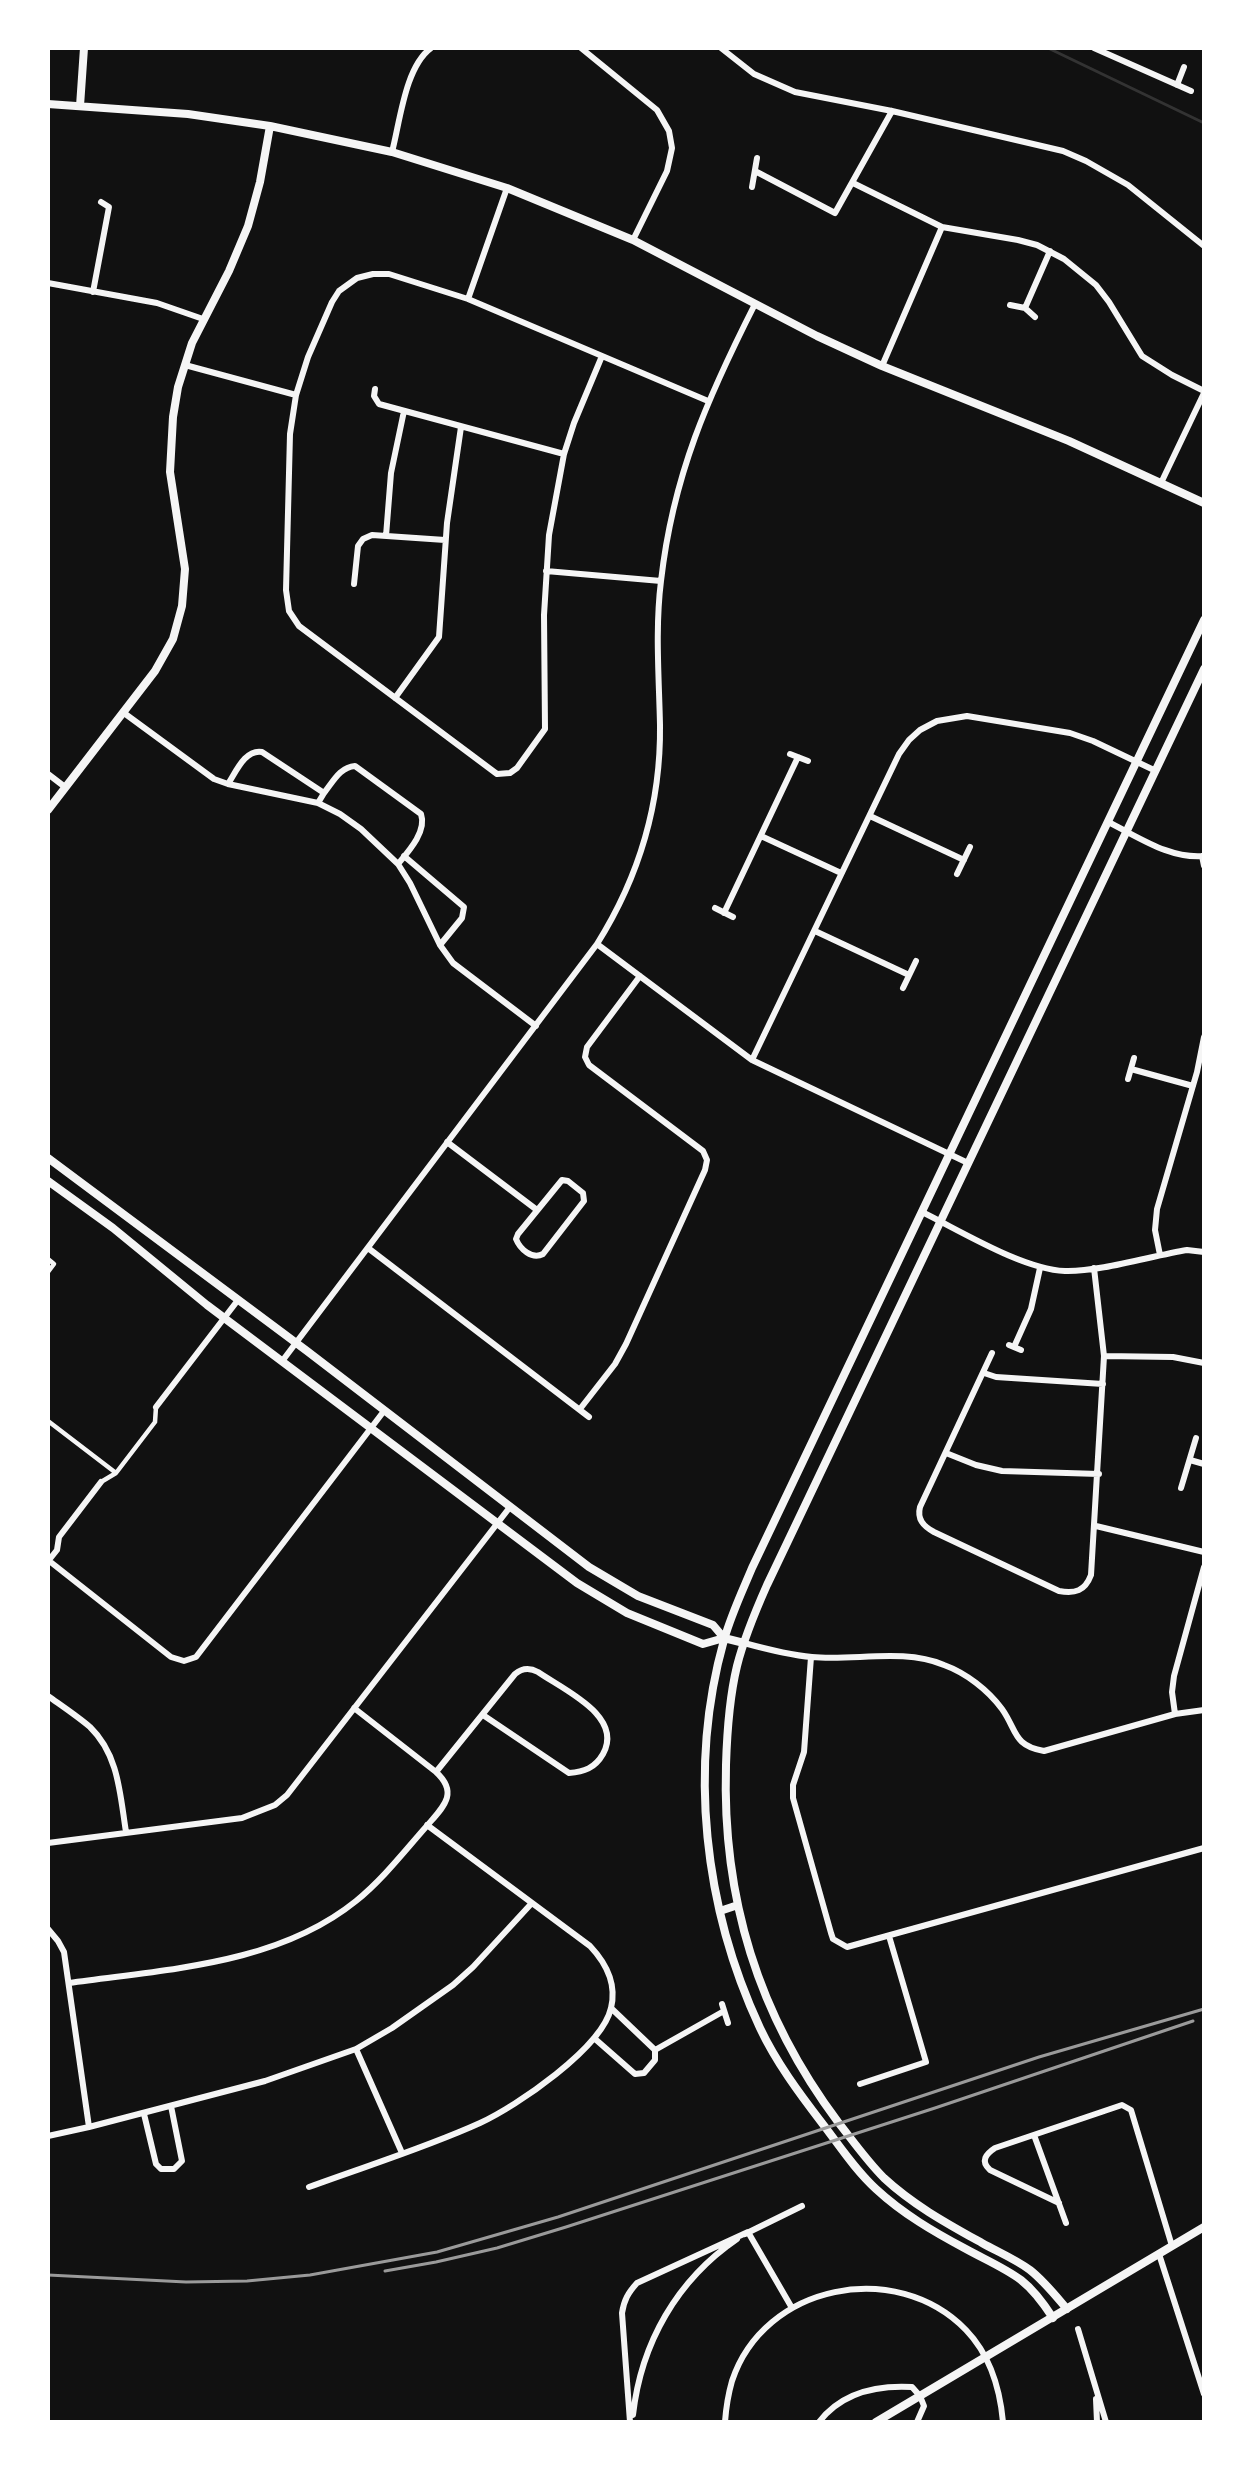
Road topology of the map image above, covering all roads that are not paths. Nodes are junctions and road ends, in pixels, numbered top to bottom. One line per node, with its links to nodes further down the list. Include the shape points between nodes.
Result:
1 (84, 48): 10 (street)
2 (431, 48): 13 (street, via 411,76)
3 (582, 48): 21 (street, via 657,110 669,131 672,148 667,171)
4 (721, 48): 11 (street, via 742,66 780,87)
5 (1094, 48): 7 (street)
6 (1184, 67): 7 (street)
7 (1177, 85): 8 (street)
8 (1191, 91)
9 (48, 104): 10 (street)
10 (80, 106): 12 (street, via 213,116)
11 (892, 111): 16 (street); 22 (street, via 1039,144 1086,161 1128,185)
12 (270, 126): 13 (street); 31 (street, via 248,226)
13 (392, 152): 18 (street)
14 (757, 158): 15 (street)
15 (755, 171): 16 (street, via 832,213); 17 (street)
16 (853, 183): 20 (street)
17 (752, 187)
18 (507, 188): 21 (street); 26 (street)
19 (101, 202): 25 (street, via 109,207)
20 (942, 227): 23 (street, via 1017,240); 34 (street)
21 (633, 240): 27 (street)
22 (1204, 246)
23 (1050, 251): 29 (street); 36 (street, via 1096,285 1142,356)
24 (48, 283): 25 (street)
25 (93, 292): 31 (street, via 157,303)
26 (468, 298): 32 (street); 37 (street, via 389,274 357,278 339,291 332,302)
27 (755, 304): 34 (street); 38 (street)
28 (1010, 305): 29 (street)
29 (1025, 308): 30 (street)
30 (1035, 317)
31 (203, 319): 33 (street)
32 (602, 356): 38 (street); 41 (street)
33 (184, 365): 37 (street); 52 (street, via 173,417 170,472 185,568 182,606 166,654)
34 (882, 366): 42 (street, via 1069,441)
35 (375, 389): 39 (street, via 379,404)
36 (1204, 392): 42 (street)
37 (296, 395): 51 (street, via 290,441 286,590 289,611 299,626)
38 (708, 401): 47 (street, via 679,486)
39 (404, 411): 40 (street); 44 (street, via 391,473)
40 (461, 427): 41 (street); 45 (street)
41 (564, 454): 46 (street)
42 (1161, 483): 43 (street)
43 (1204, 503)
44 (386, 536): 45 (street); 48 (street, via 363,538 358,546)
45 (445, 540): 51 (street, via 439,637)
46 (546, 571): 47 (street); 51 (street, via 545,729 517,768 503,775 491,771)
47 (661, 581): 80 (street, via 659,748 654,803 635,873)
48 (354, 584)
49 (1204, 620): 56 (street)
50 (1204, 669): 57 (street)
51 (395, 698)
52 (124, 712): 59 (street, via 203,772); 60 (street)
53 (790, 754): 54 (street)
54 (798, 757): 55 (street); 67 (street)
55 (808, 761)
56 (1137, 762): 57 (street); 64 (street, via 1070,733 955,717 937,721 909,740); 65 (street)
57 (1156, 771): 66 (street)
58 (48, 774): 60 (street)
59 (228, 784): 61 (street, via 255,751); 62 (street)
60 (65, 787): 63 (street)
61 (324, 793): 62 (street); 69 (street, via 342,771 355,766 421,814 422,830)
62 (318, 803): 72 (street, via 361,829)
63 (48, 810)
64 (870, 816): 71 (street); 74 (street)
65 (1108, 822): 66 (street); 94 (street)
66 (1127, 831): 70 (street, via 1171,853); 96 (street)
67 (761, 836): 74 (street); 77 (street)
68 (970, 847): 71 (street)
69 (404, 856): 72 (street); 81 (street, via 464,907 462,918)
70 (1203, 856): 73 (street)
71 (964, 860): 75 (street)
72 (398, 864): 81 (street)
73 (1204, 866)
74 (842, 873): 79 (street)
75 (957, 874)
76 (715, 908): 77 (street)
77 (724, 913): 78 (street)
78 (733, 917)
79 (815, 931): 83 (street); 89 (street)
80 (597, 944): 84 (street); 86 (street)
81 (440, 945): 86 (street, via 453,963)
82 (916, 961): 83 (street)
83 (909, 975): 85 (street)
84 (640, 976): 89 (street); 119 (street, via 586,1047 585,1057 589,1065 703,1151 707,1160 626,1344)
85 (903, 988)
86 (536, 1026): 93 (street)
87 (1204, 1037): 92 (street)
88 (1134, 1058): 90 (street)
89 (752, 1060): 94 (street)
90 (1131, 1069): 91 (street); 92 (street)
91 (1128, 1079)
92 (1192, 1086): 103 (street, via 1157,1209 1155,1230)
93 (447, 1142): 98 (street); 101 (street)
94 (950, 1154): 96 (street); 99 (street)
95 (48, 1158): 108 (street)
96 (968, 1163): 100 (street)
97 (48, 1181): 109 (street)
98 (537, 1210): 98 (street, via 562,1179 585,1197 537,1257 518,1245 516,1239)
99 (922, 1212): 100 (street); 138 (street, via 752,1568)
100 (941, 1221): 105 (street); 139 (street, via 767,1584)
101 (368, 1248): 110 (street); 119 (street)
102 (1204, 1252): 103 (street, via 1187,1250)
103 (1160, 1255): 106 (street)
104 (48, 1260): 107 (street, via 53,1265)
105 (1040, 1268): 106 (street); 111 (street, via 1031,1309 1012,1346)
106 (1094, 1268): 113 (street)
107 (48, 1272)
108 (238, 1300): 109 (street); 110 (street)
109 (224, 1317): 114 (street); 118 (street)
110 (295, 1343): 114 (street); 120 (street)
111 (1021, 1350)
112 (992, 1353): 116 (street)
113 (1104, 1356): 115 (street, via 1173,1357); 117 (street)
114 (283, 1360): 123 (street)
115 (1204, 1363)
116 (984, 1373): 117 (street); 125 (street)
117 (1103, 1384): 129 (street)
118 (156, 1407): 128 (street, via 155,1422)
119 (580, 1409): 121 (street)
120 (384, 1411): 123 (street); 132 (street)
121 (590, 1417)
122 (48, 1421): 128 (street)
123 (371, 1427): 133 (street); 136 (street, via 196,1657 184,1661 171,1657)
124 (1196, 1438): 126 (street)
125 (946, 1453): 129 (street, via 1002,1471); 134 (street, via 919,1512 924,1526 934,1532 1068,1593 1078,1592 1088,1584)
126 (1190, 1460): 127 (street); 131 (street)
127 (1204, 1464)
128 (116, 1473): 130 (street)
129 (1099, 1474): 134 (street)
130 (101, 1482): 136 (street, via 59,1537 57,1550)
131 (1181, 1488)
132 (510, 1507): 133 (street); 138 (street, via 617,1585 713,1625)
133 (497, 1522): 138 (street, via 577,1583 627,1613 704,1644); 142 (street)
134 (1096, 1526): 135 (street)
135 (1204, 1552)
136 (48, 1560)
137 (1204, 1567): 144 (street, via 1174,1676)
138 (724, 1638): 139 (street); 153 (street, via 710,1704 705,1754 707,1838)
139 (744, 1643): 140 (street); 152 (street, via 730,1704 725,1793)
140 (811, 1657): 144 (street, via 906,1657 945,1665 984,1689 1002,1709 1018,1740 1031,1749 1044,1751); 155 (street, via 804,1752 793,1785 831,1933 833,1939 847,1947)
141 (48, 1696): 148 (street, via 90,1728 108,1749 116,1768)
142 (354, 1708): 146 (street); 148 (street, via 275,1805 242,1818)
143 (1204, 1710): 144 (street)
144 (1175, 1714)
145 (483, 1715): 145 (street, via 520,1669 532,1669 599,1714 609,1738 607,1747 590,1768 569,1773); 146 (street)
146 (436, 1772): 147 (street, via 446,1781 448,1797)
147 (427, 1825): 151 (street); 156 (street, via 355,1902 330,1920 273,1948 188,1966)
148 (126, 1832): 149 (street)
149 (48, 1843)
150 (1204, 1848): 155 (street)
151 (531, 1904): 157 (street, via 599,1956 608,1969); 160 (street, via 453,1985)
152 (738, 1905): 153 (street); 178 (street, via 776,2022 799,2066 866,2158 912,2201 1031,2271)
153 (720, 1911): 179 (street, via 734,1963 760,2029 809,2107 854,2164 874,2188 903,2212 1021,2280)
154 (48, 1929): 156 (street, via 64,1952)
155 (890, 1936): 162 (street, via 926,2062)
156 (69, 1983): 165 (street)
157 (611, 2008): 159 (street); 161 (street)
158 (728, 2023): 161 (street, via 723,2008)
159 (594, 2038): 161 (street, via 635,2074 644,2073 656,2060); 168 (street, via 519,2101 482,2122)
160 (356, 2049): 163 (street, via 265,2082); 168 (street)
161 (655, 2050)
162 (860, 2084)
163 (171, 2106): 164 (street); 164 (street, via 182,2161 174,2169 161,2169 156,2164)
164 (144, 2114): 165 (street)
165 (90, 2127): 167 (street)
166 (1034, 2135): 170 (street); 170 (street, via 987,2153 986,2166); 175 (street, via 1122,2105 1131,2110)
167 (48, 2136)
168 (402, 2153): 169 (street)
169 (309, 2187)
170 (1059, 2203): 172 (street)
171 (802, 2206): 174 (street)
172 (1066, 2223)
173 (1204, 2227): 175 (street)
174 (748, 2232): 177 (street); 185 (street, via 722,2249 693,2277 663,2318 640,2373); 185 (street, via 637,2283 628,2293 622,2313)
175 (1172, 2246): 176 (street)
176 (1159, 2254): 178 (street); 183 (street)
177 (792, 2308): 181 (street, via 829,2293 869,2288 891,2290 934,2306 966,2330); 186 (street, via 766,2329 742,2361 733,2380)
178 (1067, 2309): 179 (street)
179 (1053, 2318): 181 (street)
180 (1078, 2329): 182 (street)
181 (986, 2357): 184 (street); 190 (street, via 1000,2397)
182 (1096, 2393): 191 (street); 192 (street)
183 (1204, 2394)
184 (920, 2396): 187 (street, via 912,2386 887,2385 860,2391 837,2404); 188 (street); 189 (street, via 924,2406)
185 (631, 2422)
186 (725, 2422)
187 (819, 2422)
188 (876, 2422)
189 (917, 2422)
190 (1003, 2422)
191 (1096, 2422)
192 (1106, 2422)

